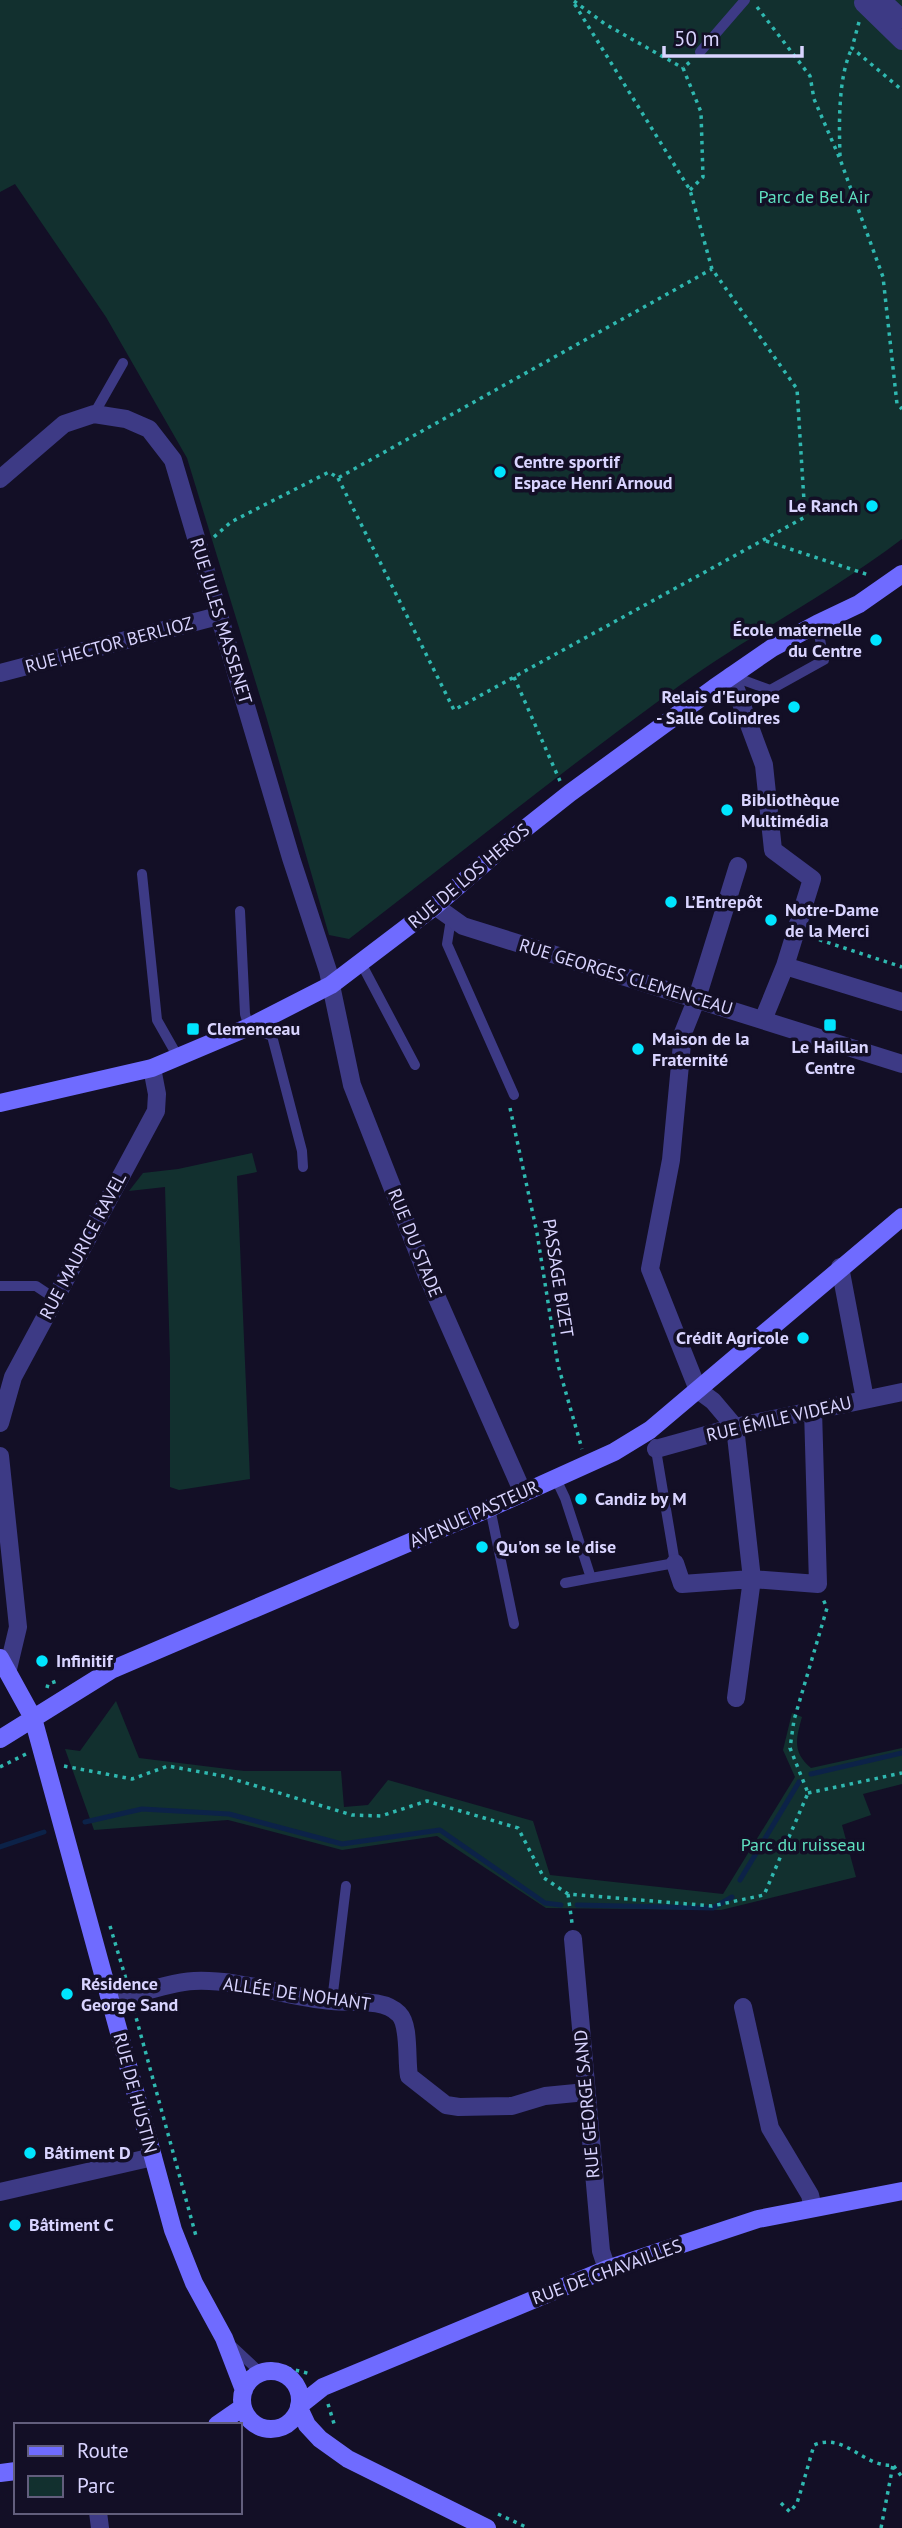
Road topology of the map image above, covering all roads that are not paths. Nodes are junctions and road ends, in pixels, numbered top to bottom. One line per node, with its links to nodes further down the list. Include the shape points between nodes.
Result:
1 (745, 0): 7 (lane)
2 (845, 0): 4 (street)
3 (882, 0): 5 (street)
4 (866, 1): 6 (street)
5 (902, 19)
6 (902, 41)
7 (700, 52)
8 (123, 363): 9 (lane)
9 (94, 414): 10 (street, via 64,424); 12 (street, RUE JULES MASSENET, via 126,419 149,429 173,460)
10 (0, 479)
11 (902, 573): 13 (street, RUE DE LOS HEROS, via 859,604)
12 (218, 616): 14 (street, RUE HECTOR BERLIOZ); 23 (street, RUE JULES MASSENET)
13 (817, 624): 15 (street, RUE DE LOS HEROS); 15 (lane, via 824,660 770,690)
14 (0, 673)
15 (731, 676): 18 (street, RUE DE LOS HEROS, via 570,793); 22 (street, via 764,765 773,850 812,879)
16 (738, 866): 24 (street)
17 (142, 874): 28 (lane, via 157,1020)
18 (435, 906): 20 (street, RUE GEORGES CLEMENCEAU); 21 (street, RUE DE LOS HEROS)
19 (240, 911): 27 (lane)
20 (451, 919): 24 (street, RUE GEORGES CLEMENCEAU); 32 (lane, via 447,944)
21 (361, 963): 23 (street, RUE DE LOS HEROS); 29 (lane)
22 (785, 966): 25 (street); 26 (street)
23 (331, 985): 27 (street, RUE DE LOS HEROS); 49 (street, RUE DU STADE, via 352,1085 426,1273)
24 (697, 998): 26 (street, RUE GEORGES CLEMENCEAU); 39 (street, via 683,1033 671,1160 650,1269)
25 (902, 1002)
26 (763, 1020): 30 (street, RUE GEORGES CLEMENCEAU)
27 (249, 1027): 28 (street, RUE DE LOS HEROS); 34 (lane, via 272,1036)
28 (178, 1057): 31 (street, RUE DE LOS HEROS)
29 (415, 1065)
30 (902, 1065)
31 (152, 1068): 33 (street, RUE DE LOS HEROS); 38 (street, RUE MAURICE RAVEL, via 158,1094 156,1111)
32 (514, 1095)
33 (0, 1103)
34 (303, 1167)
35 (902, 1216): 36 (street, AVENUE PASTEUR)
36 (840, 1267): 39 (street, AVENUE PASTEUR); 41 (street)
37 (0, 1286): 38 (lane, via 36,1286)
38 (54, 1298): 43 (street, RUE MAURICE RAVEL, via 13,1377)
39 (698, 1391): 44 (street); 45 (street, AVENUE PASTEUR)
40 (902, 1392): 41 (street, RUE ÉMILE VIDEAU)
41 (865, 1399): 42 (street, RUE ÉMILE VIDEAU)
42 (813, 1410): 44 (street, RUE ÉMILE VIDEAU); 53 (street, via 818,1584)
43 (0, 1423)
44 (735, 1427): 46 (street, RUE ÉMILE VIDEAU); 53 (street)
45 (650, 1430): 46 (lane); 48 (street, AVENUE PASTEUR)
46 (656, 1449): 51 (lane)
47 (0, 1456): 56 (street, via 18,1627)
48 (556, 1479): 49 (street, AVENUE PASTEUR); 52 (lane)
49 (523, 1493): 50 (street, AVENUE PASTEUR)
50 (490, 1508): 55 (lane); 58 (street, AVENUE PASTEUR, via 111,1670)
51 (675, 1563): 52 (lane); 53 (street, via 682,1584)
52 (591, 1578): 54 (lane)
53 (751, 1579): 57 (street)
54 (565, 1583)
55 (514, 1624)
56 (4, 1663): 58 (street, RUE DE HUSTIN)
57 (736, 1698)
58 (33, 1718): 59 (street, AVENUE PASTEUR); 62 (street, RUE DE HUSTIN, via 56,1763)
59 (0, 1739)
60 (346, 1886): 63 (lane)
61 (573, 1939): 65 (street, RUE GEORGE SAND)
62 (111, 2001): 63 (street, ALLÉE DE NOHANT, via 193,1981 267,1988); 66 (street, RUE DE HUSTIN)
63 (332, 2001): 65 (street, ALLÉE DE NOHANT, via 387,2005 401,2015 407,2031 409,2076 446,2105 512,2106 545,2096)
64 (743, 2007): 69 (street, via 770,2128 810,2195)
65 (586, 2092): 70 (street, RUE GEORGE SAND, via 601,2251)
66 (153, 2157): 68 (street); 71 (street, RUE DE HUSTIN, via 181,2254)
67 (902, 2191): 69 (street, RUE DE CHAVAILLES)
68 (0, 2192)
69 (813, 2208): 70 (street, RUE DE CHAVAILLES, via 758,2219)
70 (607, 2269): 73 (street, RUE DE CHAVAILLES)
71 (224, 2338): 72 (lane, RUE DE HUSTIN); 74 (street, RUE DE HUSTIN)
72 (274, 2370): 73 (street); 74 (street, via 250,2379); 75 (street, via 299,2392)
73 (323, 2387): 75 (street, RUE DE CHAVAILLES)
74 (246, 2406): 76 (street); 77 (street, via 264,2428)
75 (299, 2407): 77 (street, via 291,2421); 78 (street)
76 (223, 2423)
77 (278, 2428): 78 (street)
78 (320, 2439): 79 (street, via 348,2459)
79 (490, 2520)

